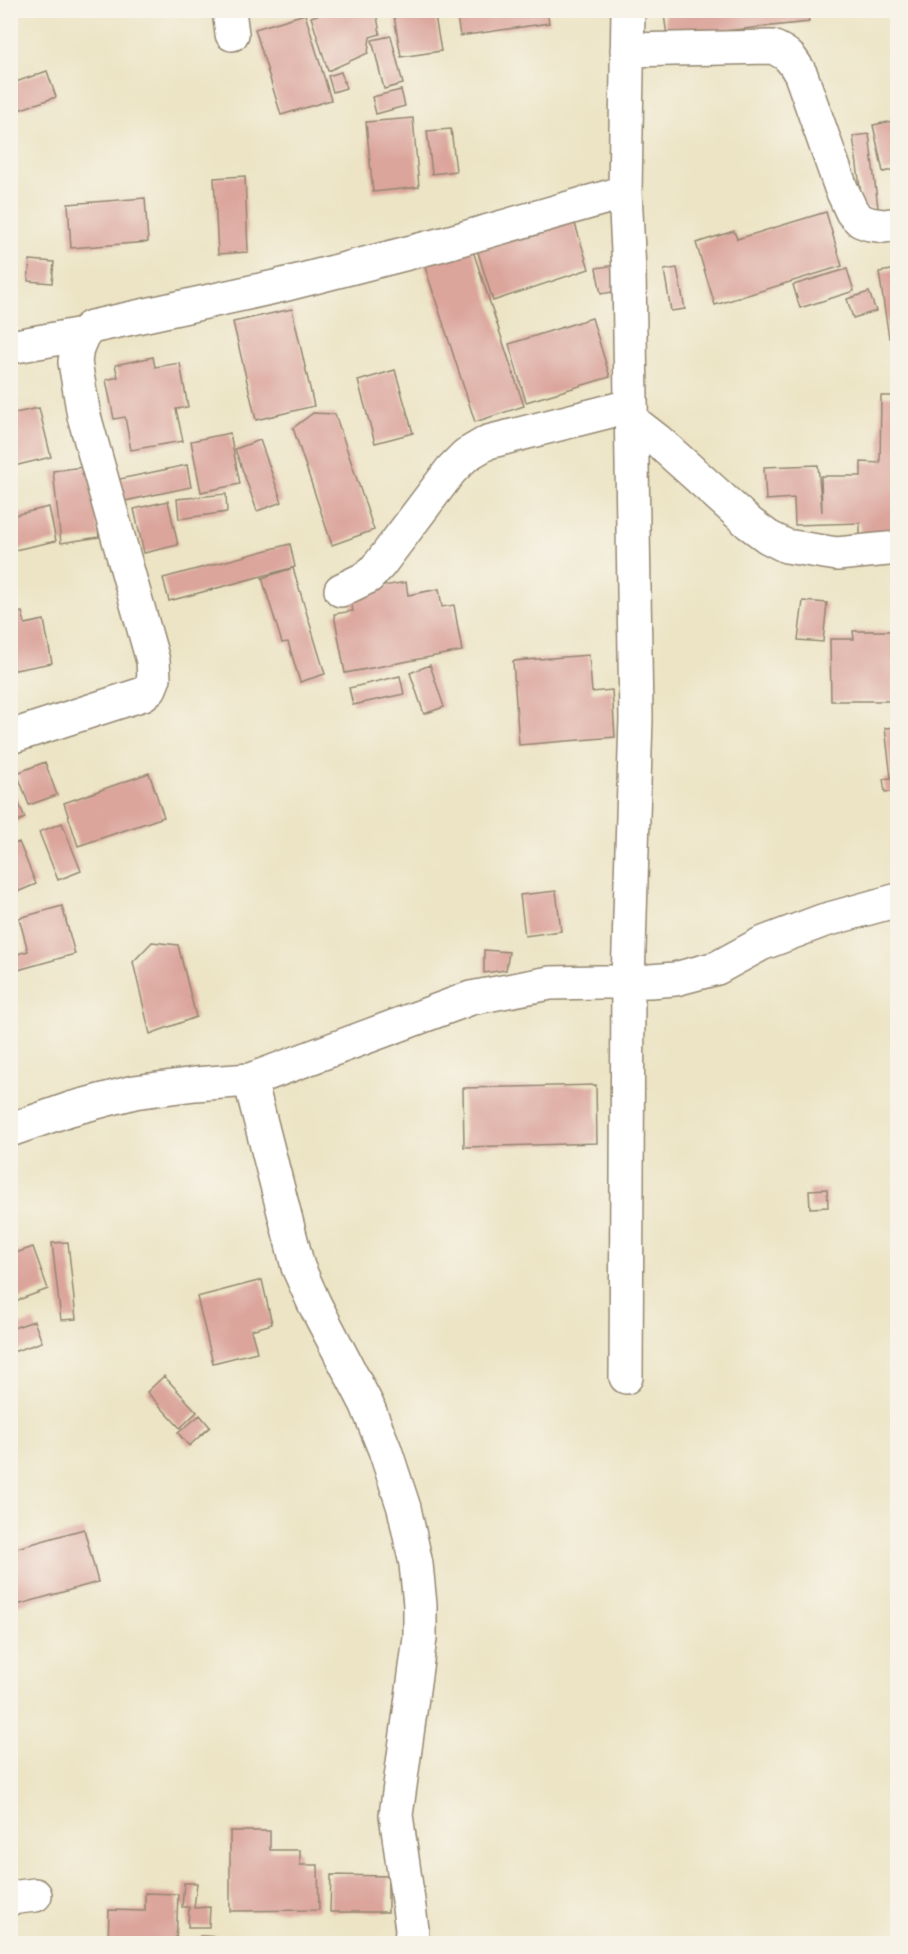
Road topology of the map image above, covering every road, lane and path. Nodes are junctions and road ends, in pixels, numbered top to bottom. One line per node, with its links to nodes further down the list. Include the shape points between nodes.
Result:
1 (628, 10): 2 (street)
2 (627, 50): 3 (street); 4 (street, via 772,47 785,52 801,75 852,212 870,224)
3 (625, 192): 5 (street, via 279,286 91,327); 7 (street)
4 (897, 224)
5 (83, 334): 6 (street); 10 (street, via 75,362 84,416 153,661 154,678 143,694)
6 (10, 347)
7 (631, 413): 8 (street, via 768,537 786,546 837,554); 9 (street, via 488,442 466,455 368,577); 12 (street, via 636,718)
8 (897, 548)
9 (341, 590)
10 (10, 737)
11 (897, 900): 12 (street, via 822,921 761,944 717,968 675,979)
12 (628, 981): 13 (street, via 550,982 471,998); 15 (street)
13 (250, 1080): 14 (street, via 134,1092); 16 (street, via 298,1267 367,1405 385,1450 404,1508 416,1564 420,1638 396,1815)
14 (10, 1130)
15 (626, 1377)
16 (411, 1944)

